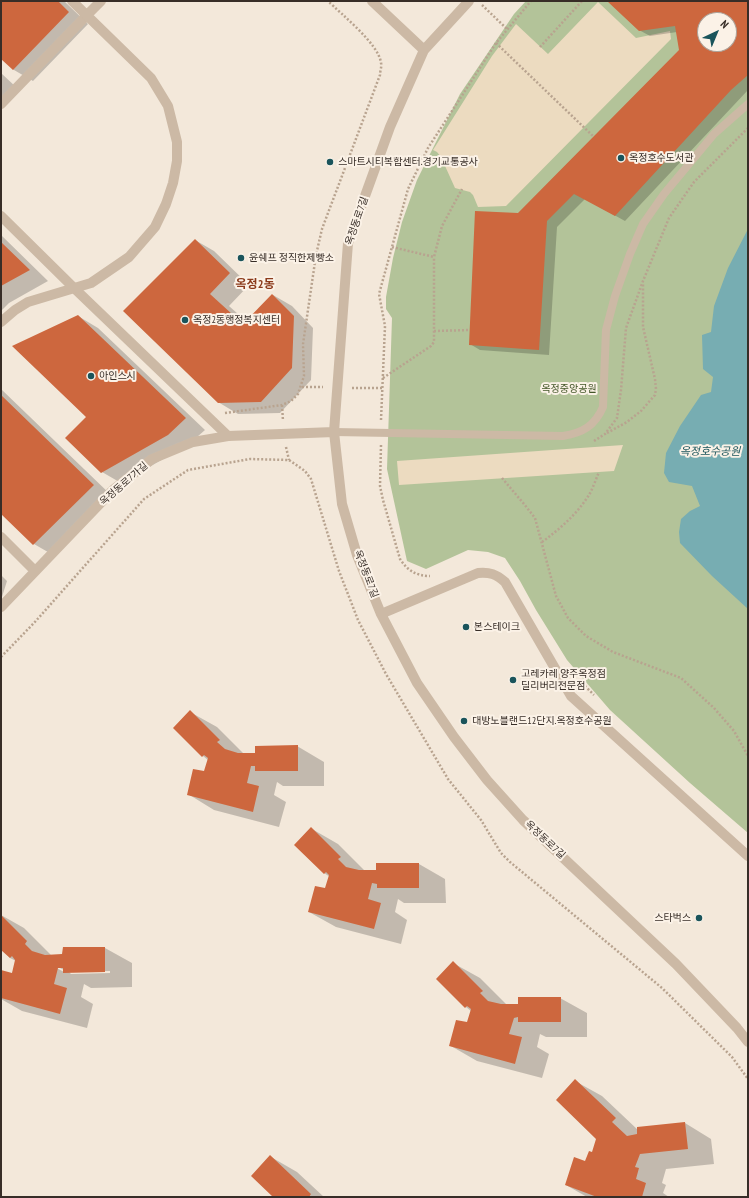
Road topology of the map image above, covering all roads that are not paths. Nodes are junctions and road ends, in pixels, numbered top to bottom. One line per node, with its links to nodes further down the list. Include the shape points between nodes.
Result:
1 (72, 1): 5 (street)
2 (101, 1): 5 (street)
3 (372, 1): 6 (street)
4 (469, 1): 6 (street, 옥정동로7길)
5 (87, 15): 7 (street); 10 (street, via 151,78 168,106 177,142 177,161 166,204 156,227 129,257 100,277)
6 (424, 50): 12 (street, 옥정동로7길, via 390,127 348,243)
7 (1, 104)
8 (748, 104): 12 (lane, via 714,134 664,194 643,224 627,261 606,330 602,407 592,424 574,434 563,436)
9 (1, 216): 10 (street)
10 (74, 288): 11 (street, via 28,302); 13 (street)
11 (1, 322)
12 (334, 432): 13 (street, 옥정동로7가길); 17 (street, 옥정동로7길, via 342,504 357,555)
13 (228, 436): 15 (street, 옥정동로7가길, via 193,442 152,459 113,490)
14 (1, 537): 15 (street)
15 (35, 571): 16 (street, 옥정동로7가길)
16 (1, 607)
17 (381, 614): 18 (street, via 478,573 486,572 498,576 574,700); 19 (street, 옥정동로7길, via 417,683 454,738 487,780 523,820 676,964)
18 (748, 856)
19 (748, 1042)

